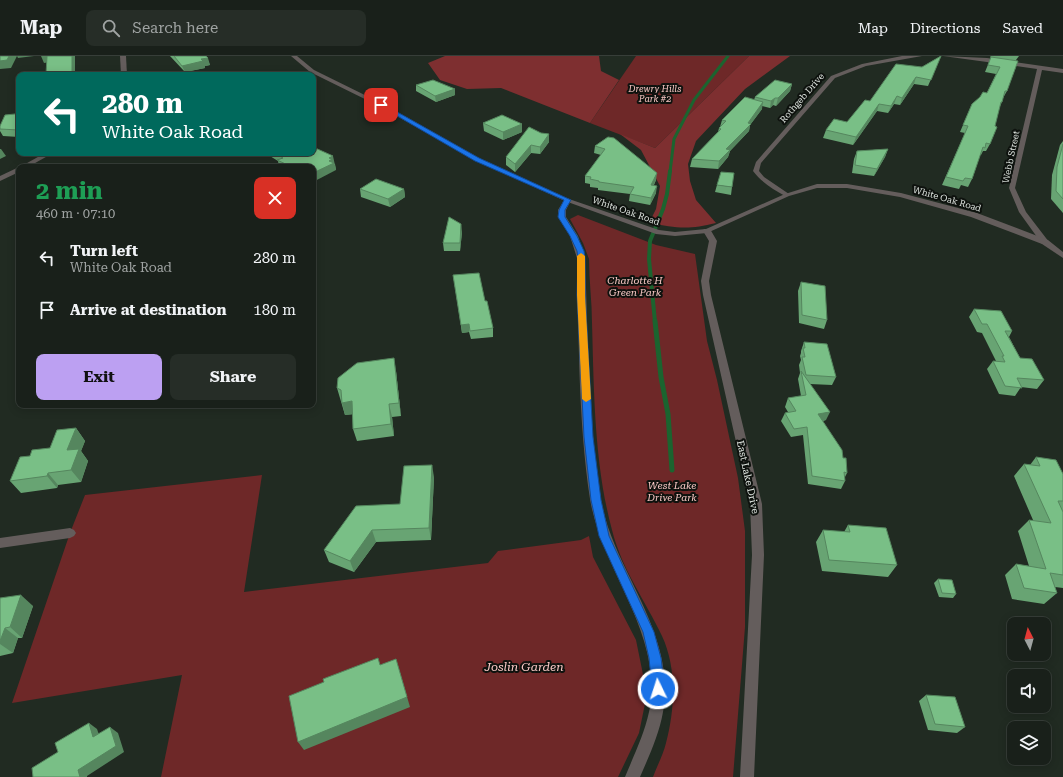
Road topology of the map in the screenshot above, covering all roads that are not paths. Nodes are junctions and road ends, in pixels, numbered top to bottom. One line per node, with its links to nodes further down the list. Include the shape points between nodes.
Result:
1 (123, 56): 7 (street)
2 (294, 56): 8 (street, White Oak Road)
3 (920, 56): 14 (street, Rothgeb Drive, via 893,58 863,65 833,77 758,163 756,171 762,178)
4 (946, 56): 5 (street)
5 (1040, 68): 6 (street); 17 (street, Webb Street, via 1012,188 1023,212)
6 (1063, 71)
7 (124, 72)
8 (314, 72)
9 (316, 73): 15 (street, White Oak Road, via 381,105 470,156)
10 (44, 156): 11 (street)
11 (29, 164)
12 (16, 171): 13 (street)
13 (0, 179)
14 (787, 195): 16 (street, White Oak Road); 17 (street, White Oak Road, via 817,186 847,186 901,196 974,215)
15 (567, 200): 16 (street, White Oak Road, via 659,232 690,234); 21 (street, via 562,217 574,236 581,258 588,437 598,512 604,536 648,632 659,680 657,712 652,730)
16 (706, 231): 22 (street, East Lake Drive, via 713,241 705,281 707,295 756,504 758,528)
17 (1045, 242): 18 (street, White Oak Road)
18 (1063, 256)
19 (70, 533): 20 (street)
20 (0, 543)
21 (632, 777)
22 (747, 777)

